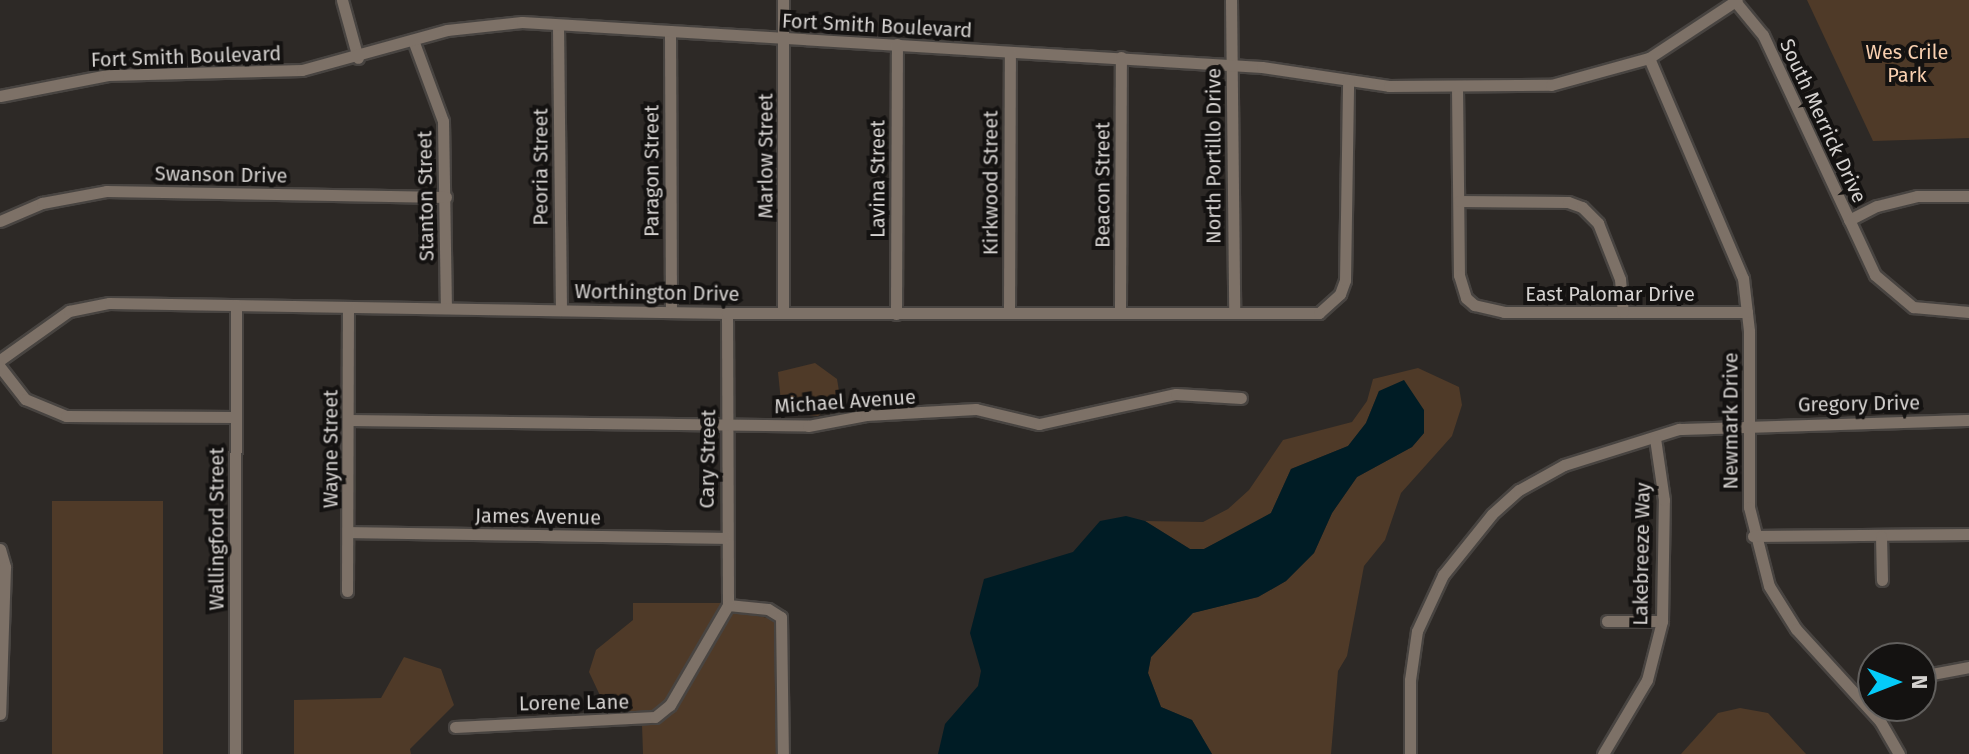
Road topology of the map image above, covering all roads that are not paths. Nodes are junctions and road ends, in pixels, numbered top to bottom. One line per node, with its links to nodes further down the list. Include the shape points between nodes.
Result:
1 (342, 0): 12 (street)
2 (783, 0): 7 (street, Marlow Street)
3 (1231, 0): 14 (street, North Portillo Drive)
4 (1735, 1): 13 (street, Fort Smith Boulevard); 21 (street, South Merrick Drive, via 1763,35)
5 (558, 25): 6 (street, Fort Smith Boulevard); 8 (street, Fort Smith Boulevard, via 486,23); 26 (street, Peoria Street)
6 (670, 31): 7 (street, Fort Smith Boulevard); 27 (street, Paragon Street)
7 (784, 38): 9 (street, Fort Smith Boulevard); 34 (street, Marlow Street)
8 (413, 40): 12 (street, Fort Smith Boulevard); 19 (street, Stanton Street, via 443,121)
9 (897, 44): 10 (street, Fort Smith Boulevard); 36 (street, Lavina Street)
10 (1010, 52): 11 (street, Fort Smith Boulevard); 35 (street, Kirkwood Street)
11 (1121, 57): 14 (street, Fort Smith Boulevard); 28 (street, Beacon Street)
12 (358, 58): 17 (street, Fort Smith Boulevard, via 255,74 108,75)
13 (1649, 58): 16 (street, Fort Smith Boulevard, via 1551,85); 31 (street, Newmark Drive, via 1737,258)
14 (1232, 65): 15 (street, Fort Smith Boulevard); 29 (street, North Portillo Drive)
15 (1348, 80): 16 (street, Fort Smith Boulevard); 29 (street, Worthington Drive, via 1345,280 1329,307 1319,313)
16 (1457, 87): 20 (street)
17 (0, 96)
18 (1969, 196): 21 (street, via 1917,196)
19 (446, 197): 22 (street, Swanson Drive, via 106,191 42,203); 25 (street, Stanton Street)
20 (1459, 201): 30 (street, via 1568,202 1582,207 1598,223 1620,279); 30 (street, East Palomar Drive, via 1459,275 1466,298 1474,305 1504,312)
21 (1849, 220): 32 (street, South Merrick Drive, via 1875,275 1900,301 1938,312)
22 (0, 221)
23 (236, 305): 24 (street, Worthington Drive); 37 (street, Worthington Drive, via 109,303 69,311); 40 (street, Wallingford Street)
24 (348, 307): 25 (street, Worthington Drive); 41 (street, Wayne Street)
25 (446, 308): 26 (street, Worthington Drive)
26 (561, 310): 27 (street, Worthington Drive)
27 (671, 312): 33 (street, Worthington Drive)
28 (1120, 312): 29 (street, Worthington Drive); 35 (street, Worthington Drive)
29 (1234, 312)
30 (1623, 312): 31 (street, East Palomar Drive)
31 (1747, 312): 43 (street, Newmark Drive)
32 (1969, 312)
33 (727, 313): 34 (street, Worthington Drive); 44 (street, Cary Street)
34 (783, 313): 36 (street, Worthington Drive)
35 (1009, 313): 36 (street, Worthington Drive)
36 (896, 314)
37 (0, 360)
38 (0, 367): 40 (street, via 25,399 66,416)
39 (1241, 398): 44 (street, Michael Avenue, via 1176,394 1039,424 976,409 866,415 808,426)
40 (235, 417): 63 (street, Wallingford Street)
41 (349, 420): 44 (street, Michael Avenue); 46 (street, Wayne Street)
42 (1969, 420): 43 (street, Gregory Drive)
43 (1749, 424): 45 (street, Gregory Drive, via 1679,429); 48 (street, Newmark Drive)
44 (727, 425): 50 (street, Cary Street)
45 (1655, 438): 56 (street, Lakebreeze Way, via 1664,500); 65 (street, Gregory Drive, via 1564,465 1519,490 1492,514 1443,575 1417,631 1410,680)
46 (349, 532): 50 (street, James Avenue); 53 (street, Wayne Street)
47 (1969, 534): 49 (street)
48 (1753, 536): 49 (street); 59 (street, Newmark Drive, via 1780,607)
49 (1881, 536): 52 (street)
50 (725, 538): 54 (street, Cary Street)
51 (0, 549): 60 (street, via 5,582)
52 (1882, 580)
53 (347, 591)
54 (728, 605): 62 (street, Lorene Lane, via 670,705 655,717); 64 (street, via 768,609 781,617)
55 (1607, 621): 56 (street)
56 (1662, 621): 66 (street, Lakebreeze Way, via 1647,680)
57 (1969, 667): 58 (street)
58 (1937, 673)
59 (1857, 690)
60 (1, 708)
61 (1882, 722): 67 (street, Newmark Drive)
62 (455, 727)
63 (235, 754)
64 (783, 754)
65 (1410, 754)
66 (1603, 754)
67 (1899, 754)

